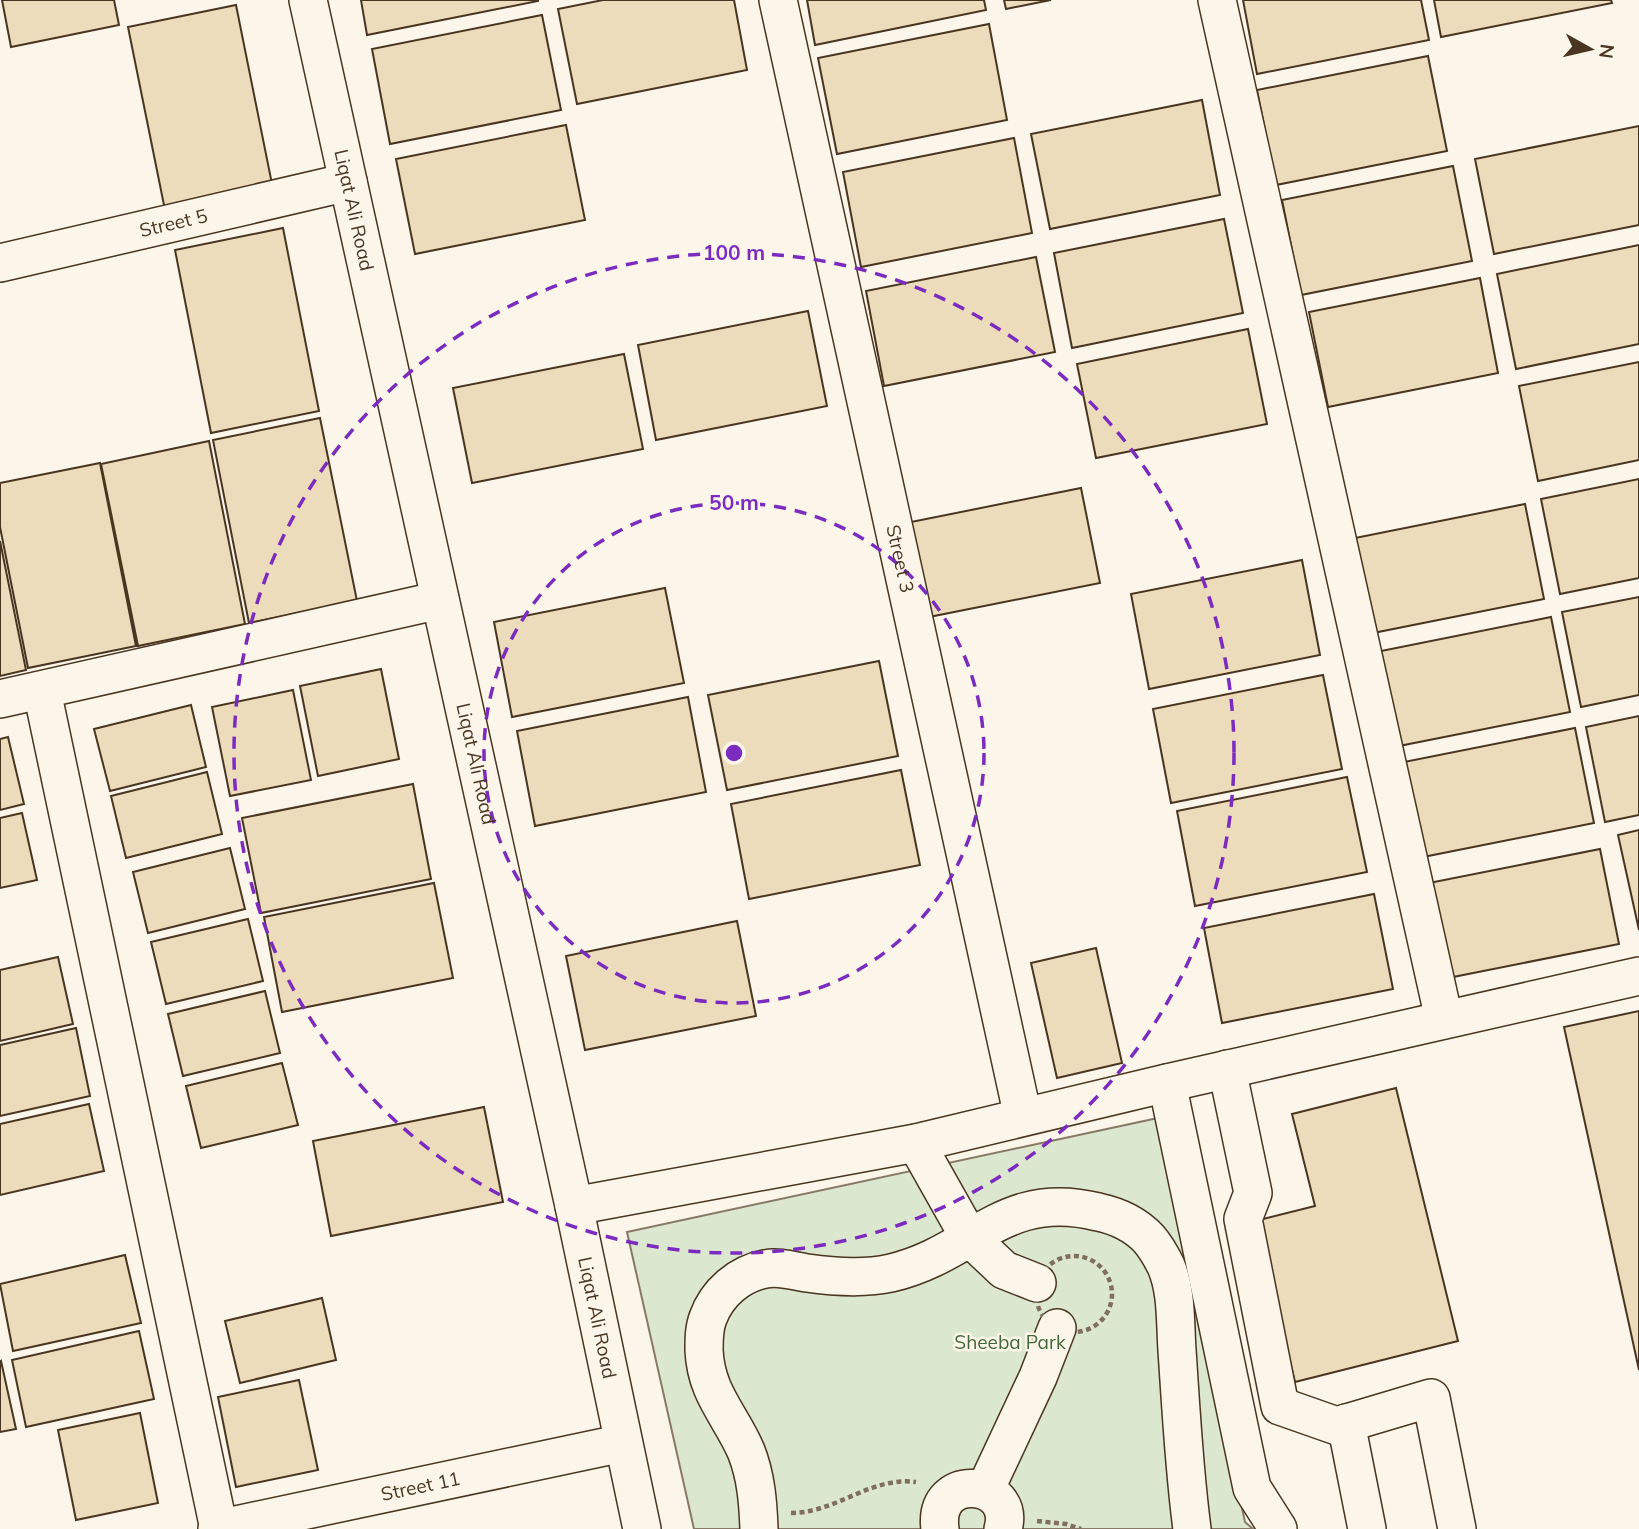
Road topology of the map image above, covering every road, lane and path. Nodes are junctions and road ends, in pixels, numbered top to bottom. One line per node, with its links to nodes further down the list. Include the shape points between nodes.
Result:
1 (308, 0): 4 (street, Liqat Ali Road)
2 (778, 0): 13 (street, Street 3)
3 (1217, 0): 10 (street)
4 (348, 182): 5 (street, Street 5); 6 (street, Liqat Ali Road)
5 (0, 263)
6 (440, 600): 7 (street); 15 (street, Liqat Ali Road)
7 (42, 691): 8 (street); 25 (street)
8 (0, 699)
9 (1639, 976): 10 (street)
10 (1444, 1019): 11 (street)
11 (1227, 1069): 12 (street); 19 (street, via 1253,1193 1243,1219 1280,1406 1337,1426)
12 (1167, 1083): 13 (street); 30 (street, via 1252,1488)
13 (1023, 1117): 14 (street)
14 (916, 1143): 15 (street); 16 (street)
15 (574, 1206): 20 (street, Liqat Ali Road)
16 (969, 1237): 17 (street, via 1004,1270); 22 (street, via 952,1249 894,1272 839,1277 765,1269 718,1296 706,1321 705,1364 710,1384 745,1450 757,1487); 29 (street, via 998,1220 1034,1208 1077,1206 1119,1217 1148,1238 1166,1265 1174,1300)
17 (1037, 1283): 18 (path, via 1038,1309); 18 (path, via 1043,1271 1066,1256 1091,1260 1109,1279 1111,1305 1105,1317 1082,1331)
18 (1056, 1328): 21 (street, via 1038,1377)
19 (1346, 1423): 31 (street); 32 (street, via 1431,1398)
20 (623, 1444): 23 (street, Street 11); 26 (street, Liqat Ali Road)
21 (969, 1492): 22 (path, via 903,1480 878,1485 836,1504); 24 (street, via 996,1498 1003,1509); 27 (street, via 945,1501)
22 (759, 1521)
23 (292, 1522): 25 (street, Street 11)
24 (1004, 1526): 28 (path, via 1035,1521)
25 (218, 1529)
26 (642, 1529)
27 (940, 1529)
28 (1081, 1529)
29 (1192, 1529)
30 (1278, 1529)
31 (1367, 1529)
32 (1457, 1529)

